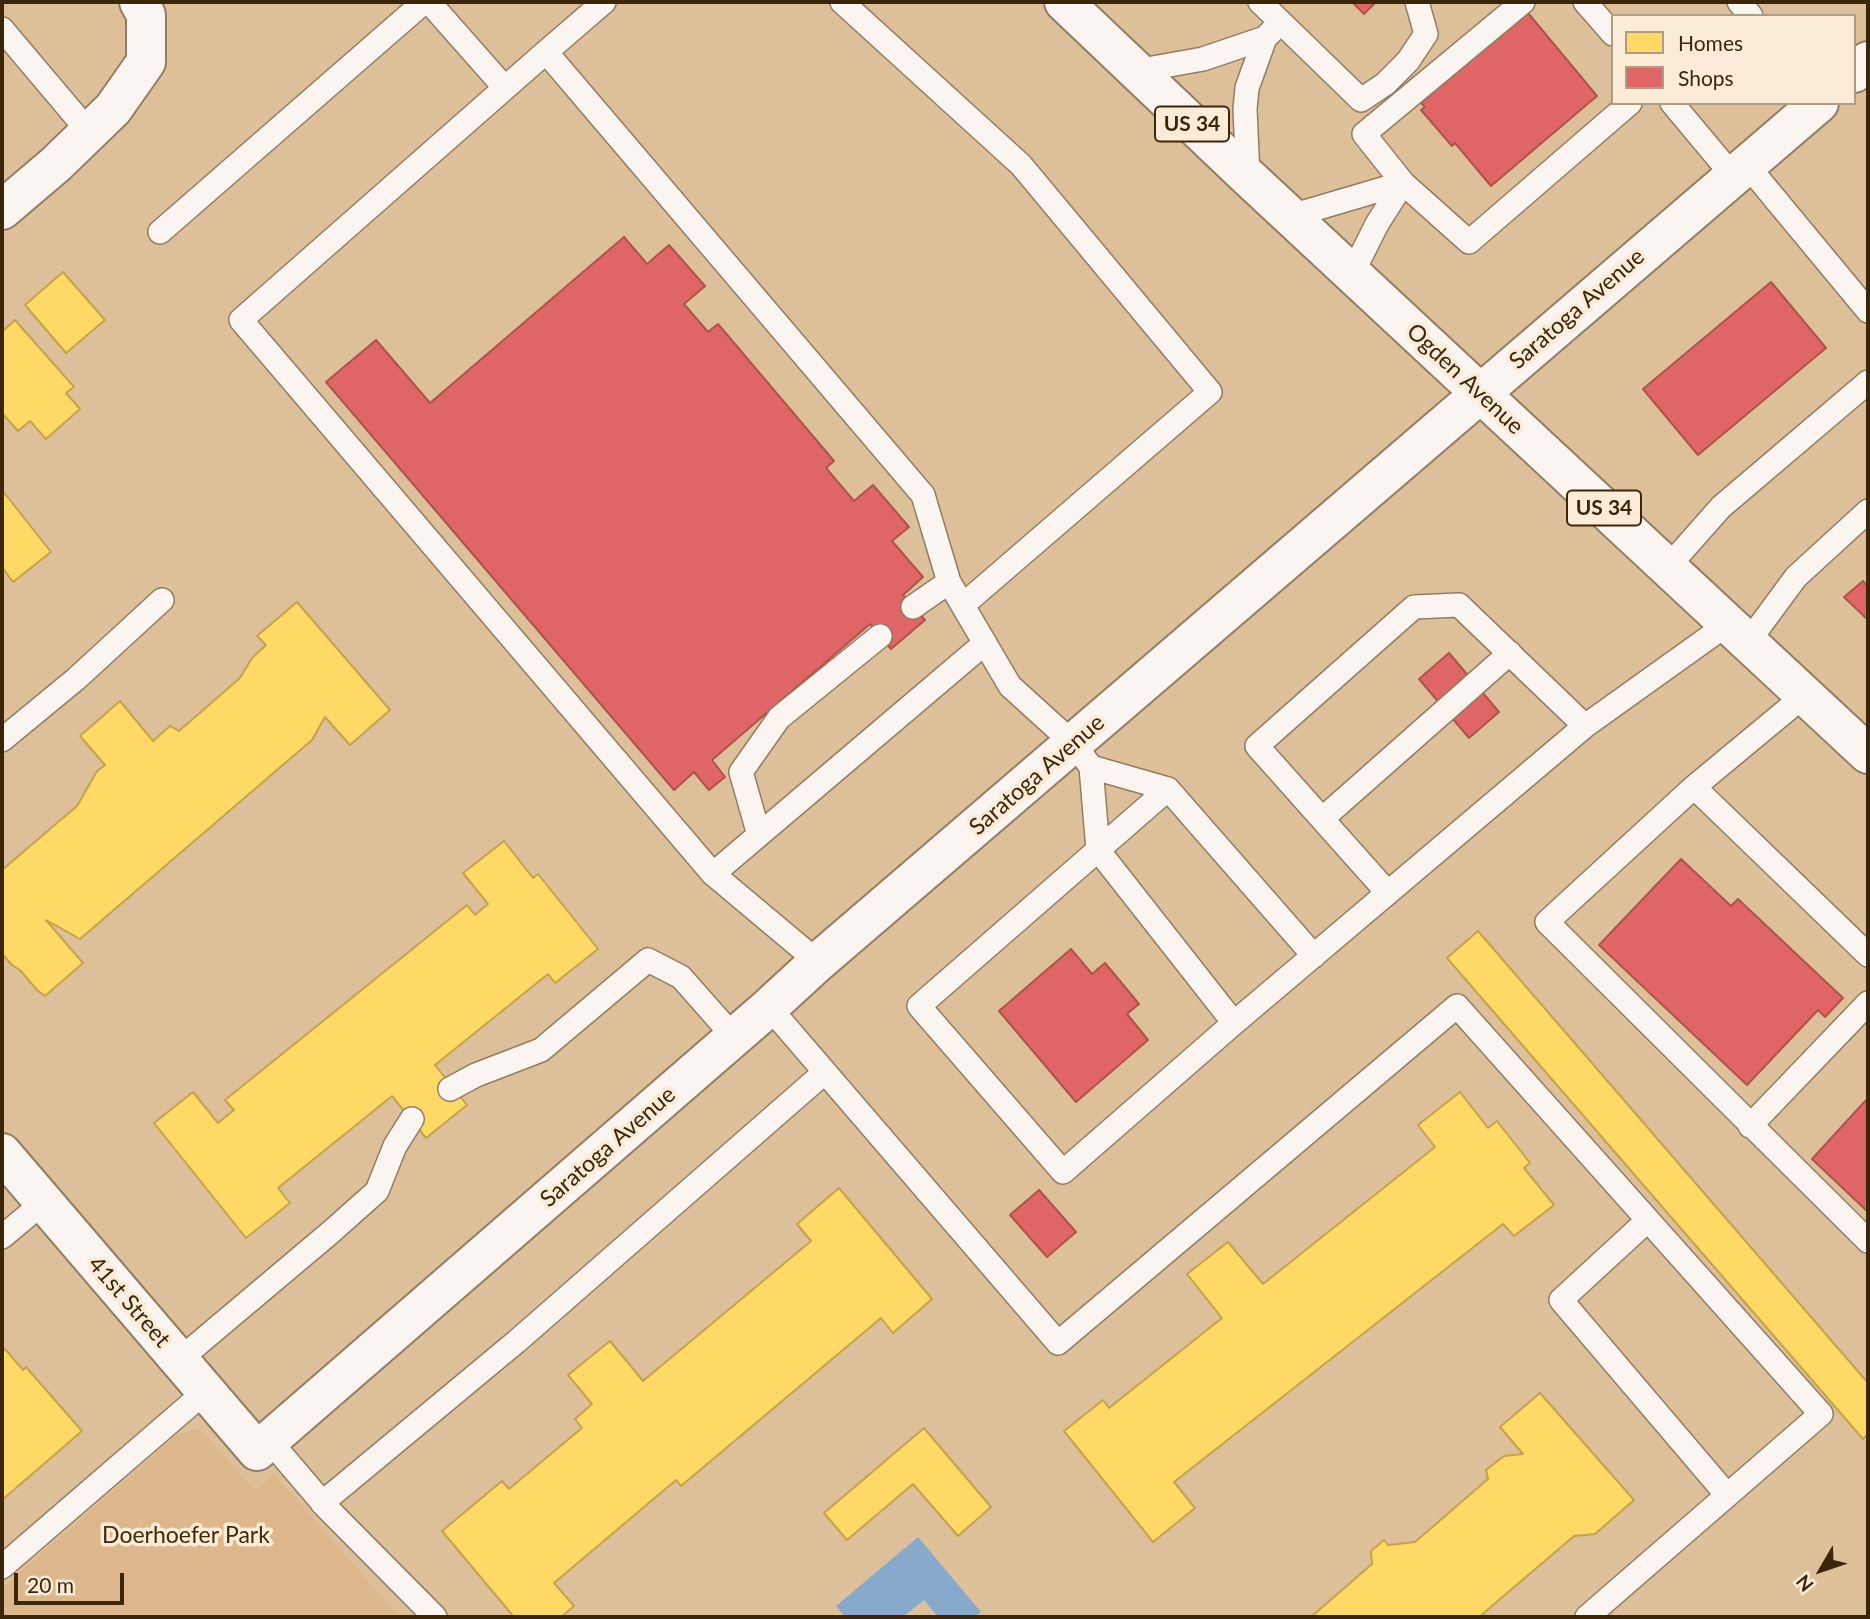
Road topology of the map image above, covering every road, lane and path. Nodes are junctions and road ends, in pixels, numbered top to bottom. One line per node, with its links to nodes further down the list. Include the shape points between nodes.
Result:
1 (139, 2): 20 (street, via 146,15 146,62 113,109)
2 (424, 2): 26 (lane)
3 (429, 2): 16 (lane)
4 (604, 2): 14 (lane)
5 (842, 2): 35 (lane, via 1021,165 1210,392)
6 (1260, 2): 12 (lane)
7 (1417, 2): 12 (lane, via 1426,34 1408,61 1361,100)
8 (1523, 2): 23 (lane, via 1364,134)
9 (1585, 2): 13 (lane)
10 (1072, 4): 15 (street, Ogden Avenue / US 34)
11 (2, 29): 20 (lane)
12 (1273, 31): 15 (lane, via 1203,59); 22 (lane, via 1247,88)
13 (1611, 32)
14 (546, 52): 16 (lane); 33 (lane, via 923,495)
15 (1136, 71): 22 (street, Ogden Avenue / US 34)
16 (505, 88): 51 (lane, via 241,320)
17 (1628, 105): 23 (lane, via 1469,242)
18 (1674, 105): 21 (lane)
19 (1817, 105): 21 (street, Saratoga Avenue)
20 (89, 132): 24 (street)
21 (1740, 170): 28 (lane); 30 (street, Saratoga Avenue)
22 (1248, 177): 25 (street, Ogden Avenue / US 34)
23 (1403, 183): 25 (lane); 27 (lane)
24 (2, 210)
25 (1291, 216): 27 (street, Ogden Avenue / US 34)
26 (160, 232)
27 (1352, 274): 30 (street, Ogden Avenue / US 34)
28 (1868, 311)
29 (1868, 382): 32 (lane, via 1721,507)
30 (1479, 393): 32 (street, Ogden Avenue / US 34); 45 (street, Saratoga Avenue)
31 (1868, 511): 37 (lane)
32 (1668, 567): 37 (street, Ogden Avenue / US 34)
33 (949, 582): 35 (lane); 36 (lane)
34 (162, 600): 43 (lane)
35 (963, 605): 39 (lane)
36 (913, 607)
37 (1738, 633): 41 (street, Ogden Avenue / US 34); 42 (lane)
38 (880, 636): 49 (lane, via 779,718 741,772)
39 (985, 643): 45 (lane, via 1010,686); 49 (lane)
40 (1510, 653): 42 (lane); 48 (lane); 48 (lane, via 1459,605 1414,607 1278,727 1257,746)
41 (1805, 695): 44 (street, Ogden Avenue / US 34); 46 (lane)
42 (1585, 726): 52 (lane)
43 (2, 740)
44 (1868, 754)
45 (1082, 756): 47 (lane); 50 (lane); 55 (street, Saratoga Avenue)
46 (1694, 787): 53 (lane); 63 (lane, via 1547,922)
47 (1168, 789): 50 (lane); 54 (lane)
48 (1322, 820): 52 (lane)
49 (759, 835): 51 (lane)
50 (1098, 850): 58 (lane); 58 (lane, via 919,1006 1063,1172)
51 (713, 874): 55 (lane)
52 (1388, 893): 54 (lane)
53 (1868, 955)
54 (1314, 956): 58 (lane)
55 (818, 962): 57 (street, Saratoga Avenue)
56 (1868, 1003): 63 (lane)
57 (769, 1007): 59 (street, Saratoga Avenue); 60 (lane)
58 (1234, 1023)
59 (734, 1037): 61 (lane, via 681,977 648,960 541,1050); 71 (street, Saratoga Avenue)
60 (825, 1072): 66 (lane, via 1058,1343 1457,1006); 73 (lane, via 516,1342)
61 (450, 1089)
62 (412, 1119): 69 (lane, via 377,1191)
63 (1750, 1126): 68 (lane)
64 (2, 1153): 65 (street, 41st Street)
65 (44, 1202): 67 (lane); 69 (street, 41st Street)
66 (1648, 1220): 72 (lane, via 1561,1300); 72 (lane, via 1821,1414)
67 (2, 1237)
68 (1868, 1241)
69 (179, 1360): 70 (street, 41st Street)
70 (206, 1391): 71 (street, 41st Street); 74 (lane)
71 (263, 1445): 73 (lane)
72 (1727, 1495): 76 (lane)
73 (322, 1503): 75 (lane)
74 (2, 1567)
75 (435, 1617)
76 (1587, 1617)

